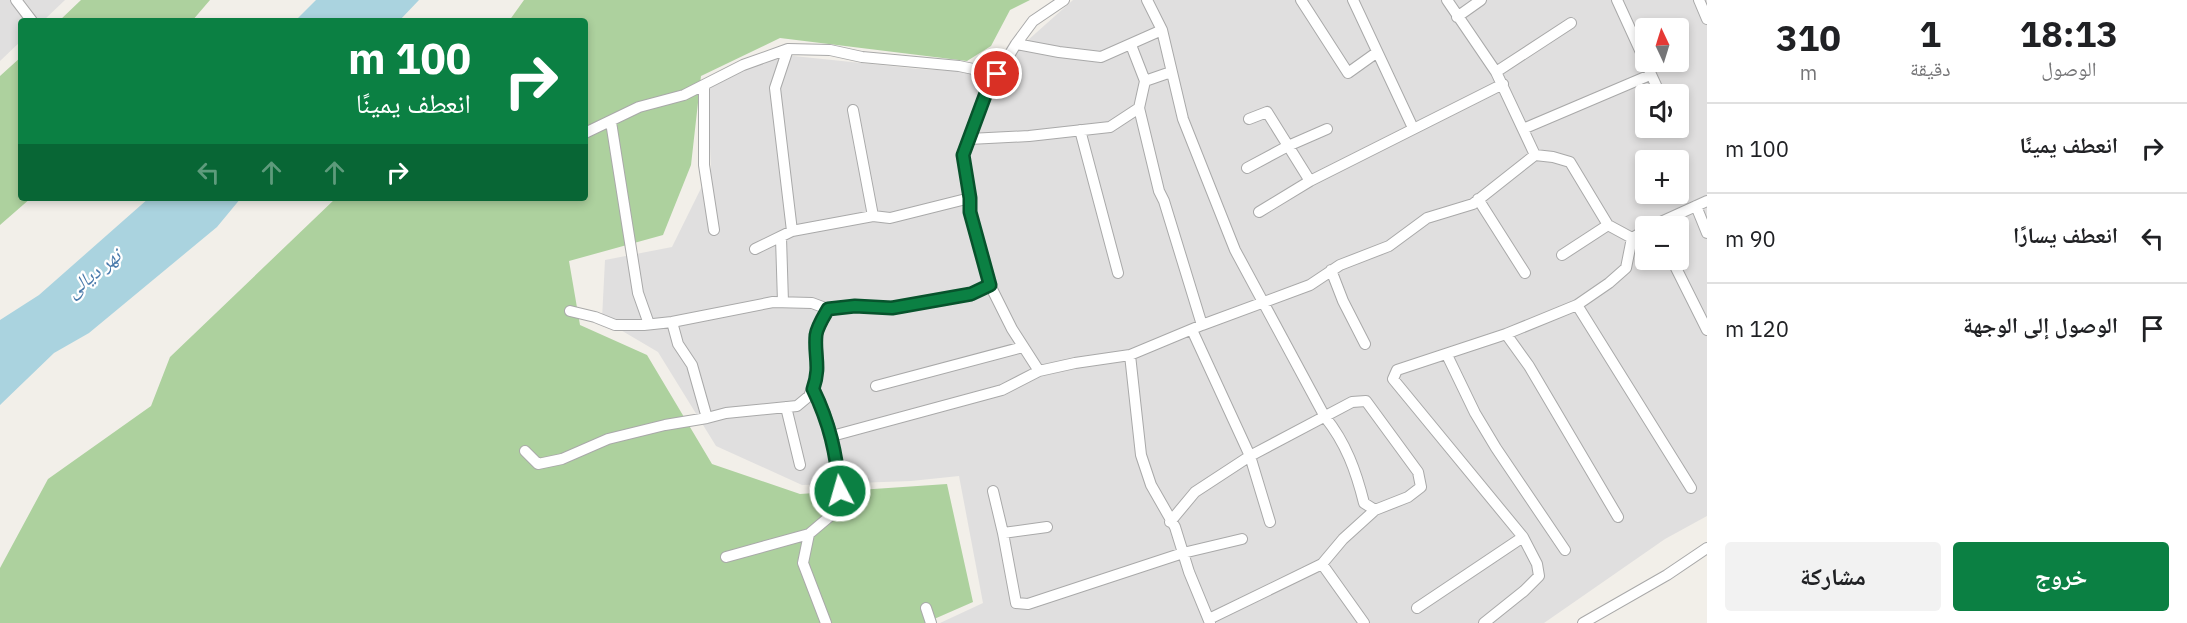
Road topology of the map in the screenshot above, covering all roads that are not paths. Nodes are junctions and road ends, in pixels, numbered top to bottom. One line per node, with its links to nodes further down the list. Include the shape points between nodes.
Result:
1 (16, 0): 11 (street)
2 (1064, 0): 15 (street, via 1033,21)
3 (1147, 0): 14 (street)
4 (1300, 0): 18 (street, via 1348,73)
5 (1353, 0): 18 (street)
6 (1447, 0): 10 (street)
7 (1481, 0): 10 (street)
8 (1617, 0): 22 (street)
9 (1699, 0): 12 (street)
10 (1457, 17): 20 (street)
11 (30, 18)
12 (1707, 19)
13 (1571, 23): 20 (street)
14 (1162, 30): 16 (street); 19 (street)
15 (1016, 44): 16 (street, via 1101,57); 21 (street)
16 (1131, 45): 23 (street)
17 (788, 49): 21 (street, via 830,50); 26 (street, via 743,65); 50 (street, via 776,88)
18 (1376, 53): 31 (street)
19 (1171, 72): 23 (street); 63 (street, via 1183,119 1235,250)
20 (1496, 72): 24 (street)
21 (997, 74): 36 (street)
22 (1650, 75): 25 (street); 33 (street)
23 (1145, 81): 27 (street)
24 (1503, 84): 31 (street); 33 (street)
25 (1655, 84)
26 (704, 85): 30 (street, via 684,95 639,107); 49 (street, via 704,165)
27 (1139, 108): 34 (street, via 1110,127); 69 (street)
28 (853, 110): 46 (street)
29 (1249, 119): 37 (street, via 1267,112)
30 (611, 122): 35 (street); 68 (street, via 638,293)
31 (1413, 128): 40 (street)
32 (1327, 129): 37 (street)
33 (1523, 129): 38 (street)
34 (1080, 130): 36 (street); 59 (street)
35 (588, 133)
36 (969, 139): 41 (street, via 963,155)
37 (1288, 146): 39 (street); 40 (street)
38 (1535, 155): 42 (street); 48 (street, via 1570,162)
39 (1247, 168)
40 (1310, 181): 45 (street)
41 (970, 198): 46 (street, via 891,218); 61 (street, via 970,212)
42 (1478, 199): 57 (street, via 1427,218 1389,246); 60 (street)
43 (1707, 201): 44 (street)
44 (1696, 206): 47 (street); 51 (street)
45 (1258, 212)
46 (873, 216): 50 (street)
47 (1675, 216)
48 (1608, 225): 54 (street); 56 (street)
49 (714, 230)
50 (792, 231): 53 (street)
51 (1707, 233)
52 (1635, 236): 54 (street)
53 (781, 238): 55 (street); 62 (street)
54 (1632, 238): 64 (street, via 1626,268)
55 (755, 249)
56 (1563, 255)
57 (1331, 270): 63 (street, via 1310,285); 72 (street)
58 (1677, 270): 70 (street)
59 (1118, 273)
60 (1525, 273)
61 (990, 285): 65 (street, via 971,294 892,308); 73 (street)
62 (783, 302): 65 (street, via 812,303); 67 (street)
63 (1263, 302): 69 (street); 80 (street)
64 (1577, 305): 71 (street); 86 (street)
65 (828, 309): 78 (street, via 816,334 818,360)
66 (570, 311): 68 (street, via 615,325)
67 (672, 322): 68 (street); 81 (street, via 678,344 692,365)
68 (649, 324)
69 (1197, 327): 74 (street); 84 (street)
70 (1707, 330)
71 (1506, 334): 75 (street); 89 (street)
72 (1365, 344)
73 (1023, 347): 76 (street); 77 (street)
74 (1130, 355): 76 (street); 90 (street, via 1141,455)
75 (1448, 355): 95 (street, via 1397,370 1393,380); 98 (street, via 1496,448)
76 (1039, 371): 82 (street, via 1002,390)
77 (876, 386)
78 (813, 389): 79 (street, via 797,406); 82 (street)
79 (786, 407): 81 (street); 85 (street)
80 (1325, 417): 84 (street); 88 (street, via 1339,434 1352,462 1364,503); 88 (street, via 1352,402 1366,401 1418,472 1421,487 1408,497)
81 (707, 418): 83 (street, via 608,439 562,459 538,464)
82 (832, 436): 94 (street, via 840,491 835,513)
83 (525, 451)
84 (1250, 456): 90 (street, via 1195,492); 91 (street)
85 (800, 465)
86 (1691, 488)
87 (993, 492): 93 (street)
88 (1375, 510): 101 (street)
89 (1618, 517)
90 (1170, 522): 99 (street)
91 (1270, 522)
92 (1047, 526): 93 (street)
93 (1003, 532): 99 (street, via 1016,603 1028,604)
94 (809, 534): 100 (street); 105 (street, via 803,563)
95 (1523, 537): 103 (street); 108 (street, via 1539,576)
96 (1242, 538): 99 (street)
97 (1707, 548): 109 (street)
98 (1565, 550)
99 (1183, 553): 104 (street)
100 (726, 557)
101 (1322, 564): 104 (street); 107 (street)
102 (926, 608): 106 (street)
103 (1417, 608)
104 (1209, 621)
105 (826, 623)
106 (931, 623)
107 (1364, 623)
108 (1484, 623)
109 (1583, 623)

